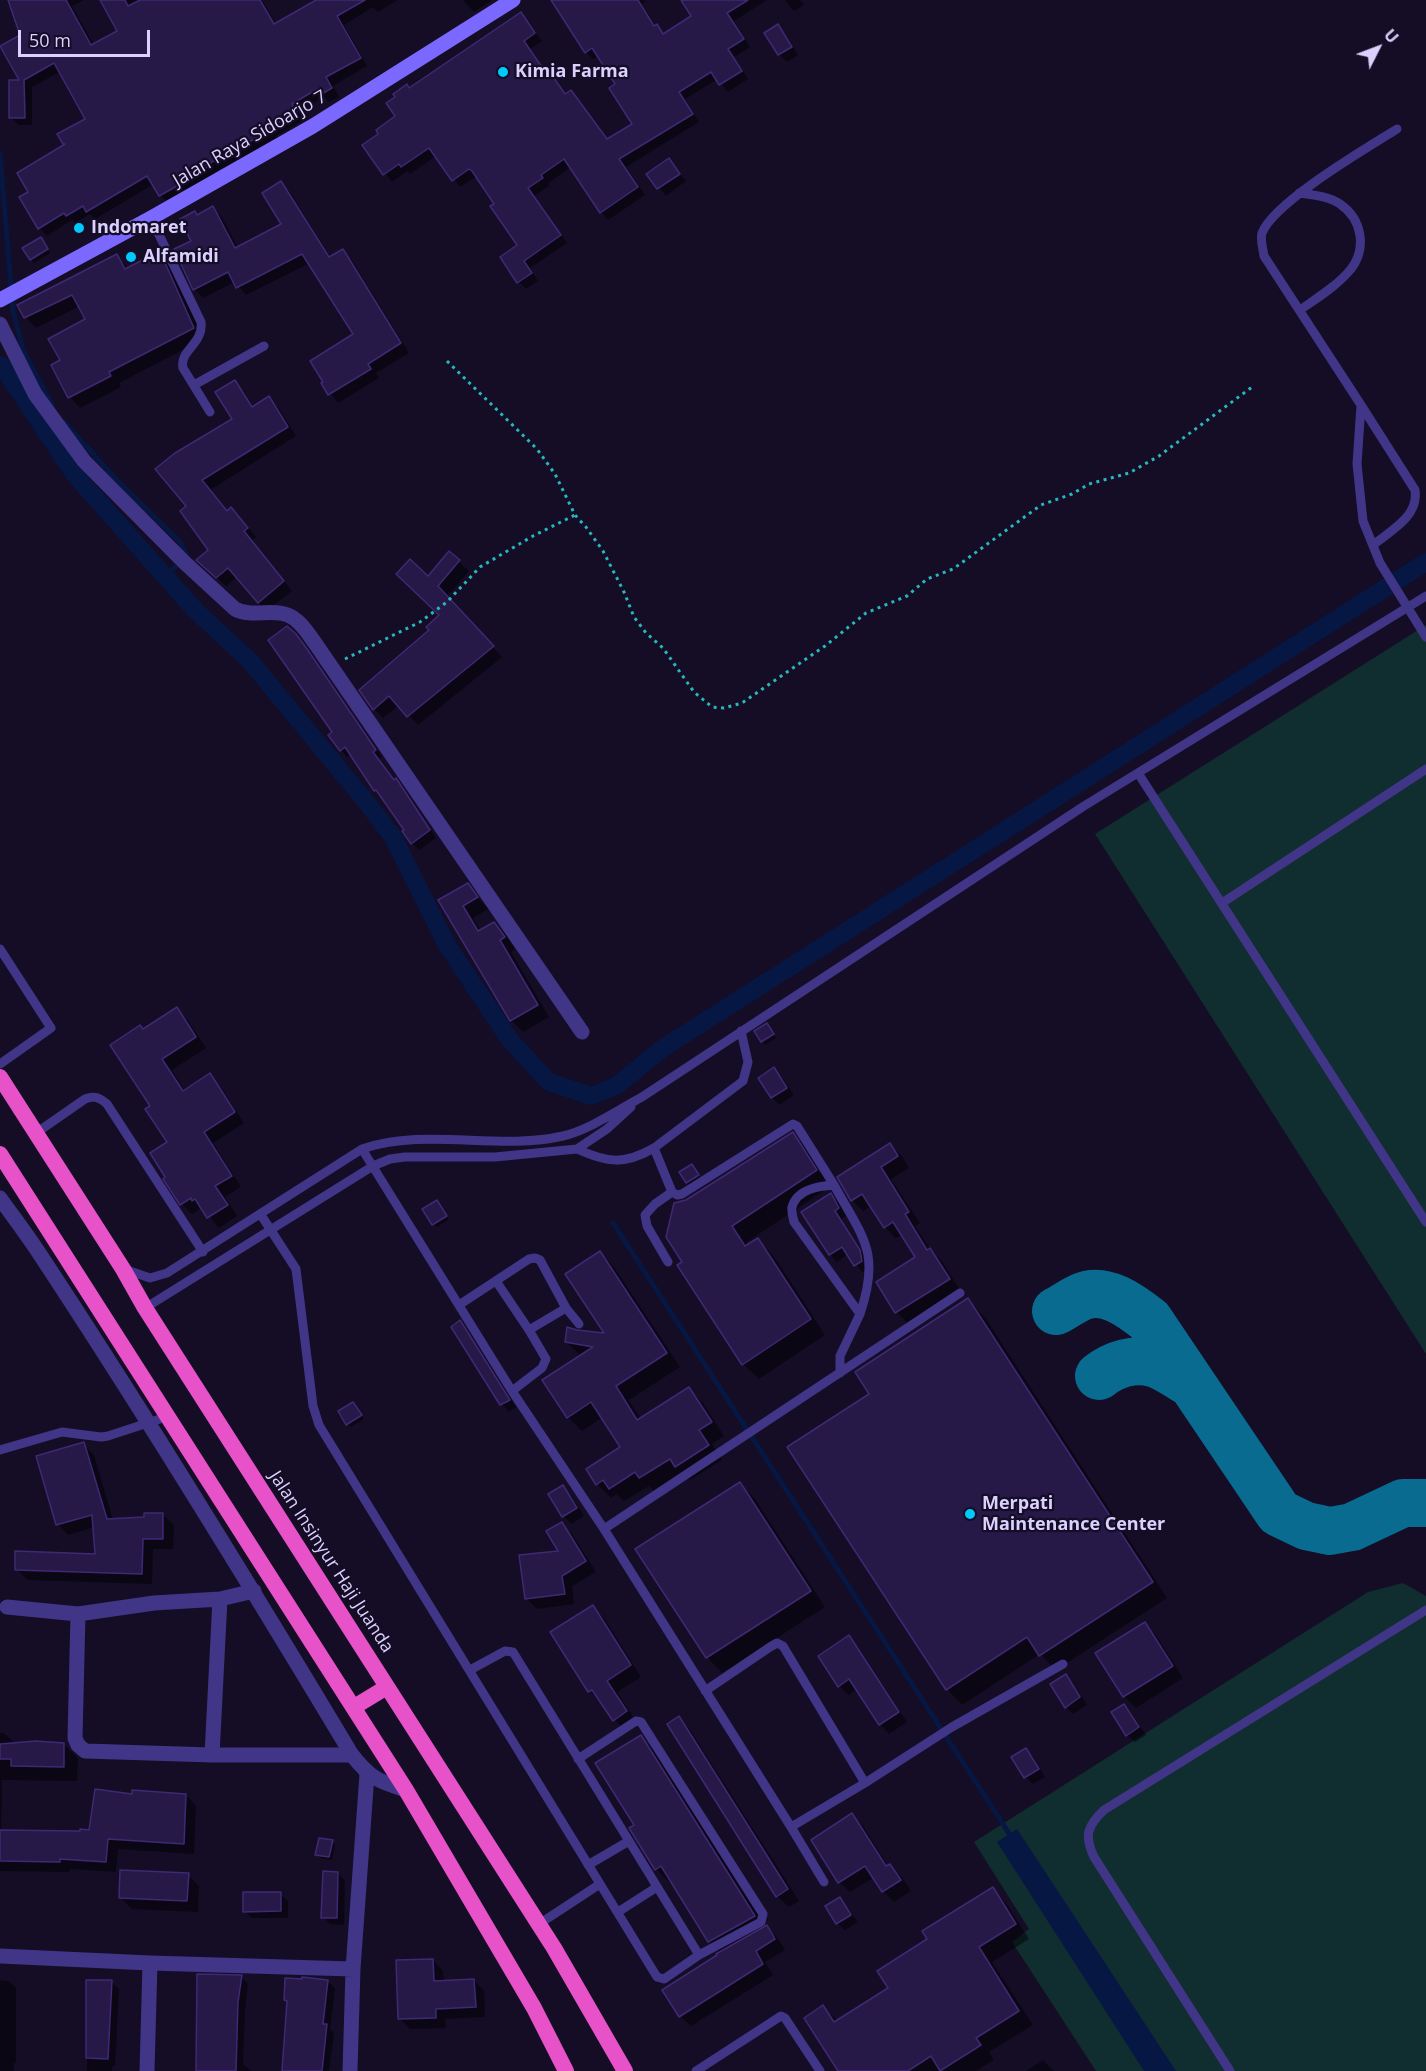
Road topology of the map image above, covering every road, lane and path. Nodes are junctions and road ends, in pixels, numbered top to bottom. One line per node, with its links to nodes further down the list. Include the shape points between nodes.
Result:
1 (513, 0): 4 (main road, Jalan Raya Sidoarjo 7, via 313,126)
2 (1397, 129): 3 (lane)
3 (1299, 193): 6 (lane, via 1261,235 1264,256); 6 (lane, via 1322,196 1340,204 1354,218 1361,236 1359,253 1351,268)
4 (151, 218): 5 (main road, Jalan Raya Sidoarjo 7); 10 (lane, via 201,322 201,336 182,363)
5 (1, 299)
6 (1300, 310): 12 (lane)
7 (0, 324): 19 (street, via 34,394 84,461 235,609 248,614 287,614)
8 (264, 346): 10 (lane)
9 (447, 361): 14 (path, via 537,449 555,474)
10 (194, 385): 13 (lane)
11 (1252, 387): 14 (path, via 1159,456 1129,473 1089,484 1041,505 953,569 927,579 907,596 866,613 742,703 724,708 712,707 694,692 663,648 646,633 634,617 603,550)
12 (1361, 405): 15 (lane, via 1357,464 1362,521); 15 (lane, via 1415,490 1417,502 1402,522)
13 (210, 412)
14 (575, 515): 19 (path, via 480,567 447,602 420,622)
15 (1373, 545): 17 (lane)
16 (1426, 596): 17 (lane)
17 (1407, 608): 18 (lane); 21 (lane)
18 (1426, 637)
19 (332, 666): 25 (street)
20 (1426, 769): 22 (lane)
21 (1138, 773): 22 (lane); 24 (lane)
22 (1222, 903): 39 (lane)
23 (0, 949): 26 (lane, via 51,1028)
24 (741, 1031): 28 (lane); 30 (lane, via 748,1062 743,1081)
25 (582, 1032)
26 (0, 1064)
27 (0, 1077): 29 (highway, Jalan Insinyur Haji Juanda)
28 (642, 1097): 31 (lane, via 563,1136 522,1141 405,1140); 32 (lane, via 607,1129)
29 (36, 1133): 41 (lane, via 85,1099 100,1098); 43 (highway, Jalan Insinyur Haji Juanda)
30 (654, 1148): 32 (lane, via 639,1156 612,1160 601,1160); 36 (lane)
31 (362, 1149): 34 (lane); 38 (lane)
32 (577, 1149): 34 (lane, via 495,1157 405,1156)
33 (0, 1154): 54 (highway)
34 (373, 1166): 40 (lane); 46 (lane)
35 (834, 1185): 36 (lane, via 794,1124 682,1194); 49 (lane, via 869,1254 868,1290); 49 (lane, via 816,1186 797,1199 792,1208 794,1222)
36 (672, 1192): 42 (lane, via 645,1215 647,1226)
37 (0, 1198): 55 (street)
38 (261, 1215): 40 (lane); 41 (lane)
39 (1426, 1222)
40 (271, 1229): 47 (lane); 64 (lane, via 296,1269 318,1425)
41 (203, 1251): 43 (lane, via 158,1277)
42 (668, 1262)
43 (123, 1269): 47 (highway, Jalan Insinyur Haji Juanda)
44 (496, 1281): 46 (lane); 48 (lane, via 535,1258 540,1260); 51 (lane)
45 (960, 1293): 52 (lane)
46 (459, 1305): 53 (lane)
47 (145, 1308): 65 (highway, Jalan Insinyur Haji Juanda)
48 (566, 1308): 50 (lane); 51 (lane)
49 (860, 1314): 52 (lane, via 840,1356)
50 (579, 1324)
51 (529, 1330): 53 (lane, via 546,1359 545,1364)
52 (840, 1373): 57 (lane)
53 (513, 1390): 57 (lane)
54 (169, 1416): 55 (lane); 67 (highway)
55 (147, 1422): 56 (lane, via 108,1436 62,1432); 58 (street)
56 (0, 1450)
57 (604, 1529): 66 (lane)
58 (254, 1591): 59 (street); 69 (street)
59 (220, 1599): 62 (street); 68 (street)
60 (7, 1606): 62 (street)
61 (1426, 1610): 92 (lane, via 1104,1810 1088,1831 1088,1845 1094,1857)
62 (78, 1614): 68 (street, via 75,1738 81,1748 89,1752)
63 (1063, 1664): 72 (lane, via 952,1727)
64 (470, 1670): 70 (lane, via 505,1651 513,1652); 76 (lane)
65 (387, 1687): 67 (highway); 81 (highway, Jalan Insinyur Haji Juanda)
66 (705, 1691): 72 (lane, via 770,1647 777,1643 783,1646); 74 (lane)
67 (354, 1707): 73 (highway)
68 (212, 1755): 69 (street)
69 (352, 1755): 71 (street)
70 (578, 1760): 75 (lane); 82 (lane, via 636,1721 641,1722 763,1914 761,1922)
71 (367, 1774): 73 (street); 85 (street)
72 (865, 1783): 74 (lane)
73 (406, 1790): 88 (highway, via 534,2008)
74 (791, 1827): 77 (lane)
75 (629, 1841): 76 (lane); 79 (lane)
76 (588, 1865): 78 (lane)
77 (824, 1882)
78 (600, 1884): 80 (lane); 81 (lane)
79 (657, 1887): 80 (lane); 82 (lane)
80 (618, 1912): 82 (lane, via 660,1979)
81 (538, 1924): 89 (highway, Jalan Insinyur Haji Juanda)
82 (699, 1955)
83 (0, 1956): 84 (street)
84 (150, 1963): 85 (street); 86 (street)
85 (353, 1969): 87 (street)
86 (147, 2071)
87 (350, 2071)
88 (566, 2071)
89 (625, 2071)
90 (696, 2071): 91 (lane, via 781,2016)
91 (820, 2071)
92 (1230, 2071)

